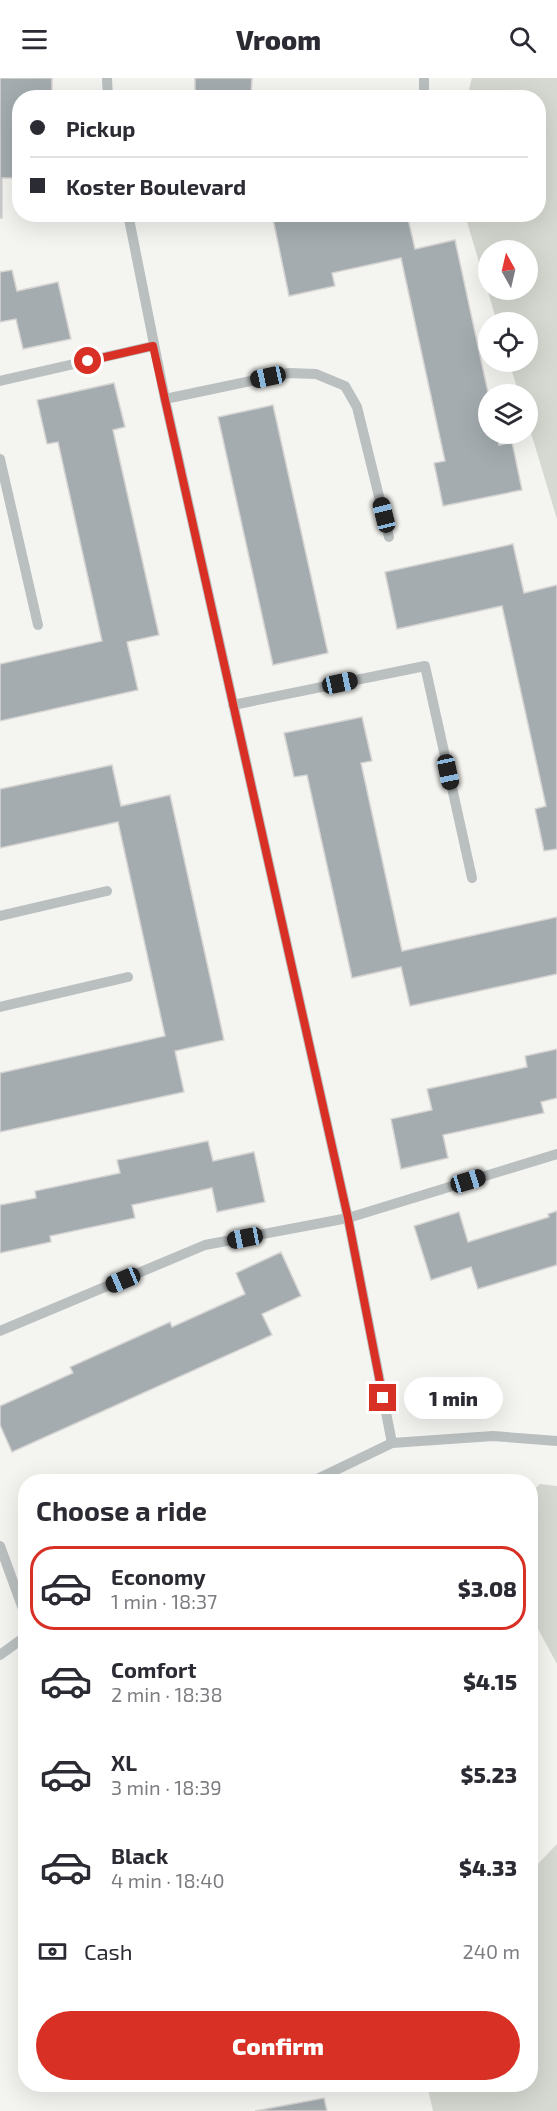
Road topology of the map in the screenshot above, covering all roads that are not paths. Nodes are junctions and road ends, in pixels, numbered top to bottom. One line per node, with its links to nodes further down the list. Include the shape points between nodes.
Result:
1 (130, 222): 2 (street)
2 (153, 346): 3 (street); 4 (street)
3 (0, 381)
4 (165, 399): 6 (street, via 289,373 316,374 345,386 357,407); 8 (street)
5 (0, 459): 7 (street)
6 (389, 537)
7 (38, 625)
8 (233, 705): 9 (street, via 425,666); 15 (street)
9 (472, 878)
10 (107, 891): 11 (street)
11 (0, 916)
12 (128, 977): 13 (street)
13 (0, 1007)
14 (557, 1154): 15 (street)
15 (348, 1218): 16 (street, via 205,1245); 18 (street)
16 (0, 1331)
17 (557, 1441): 18 (street, via 493,1436)
18 (392, 1443): 19 (street)
19 (328, 1474)
20 (0, 1546): 21 (street)
21 (18, 1595)
22 (18, 1642): 23 (street)
23 (0, 1655)

